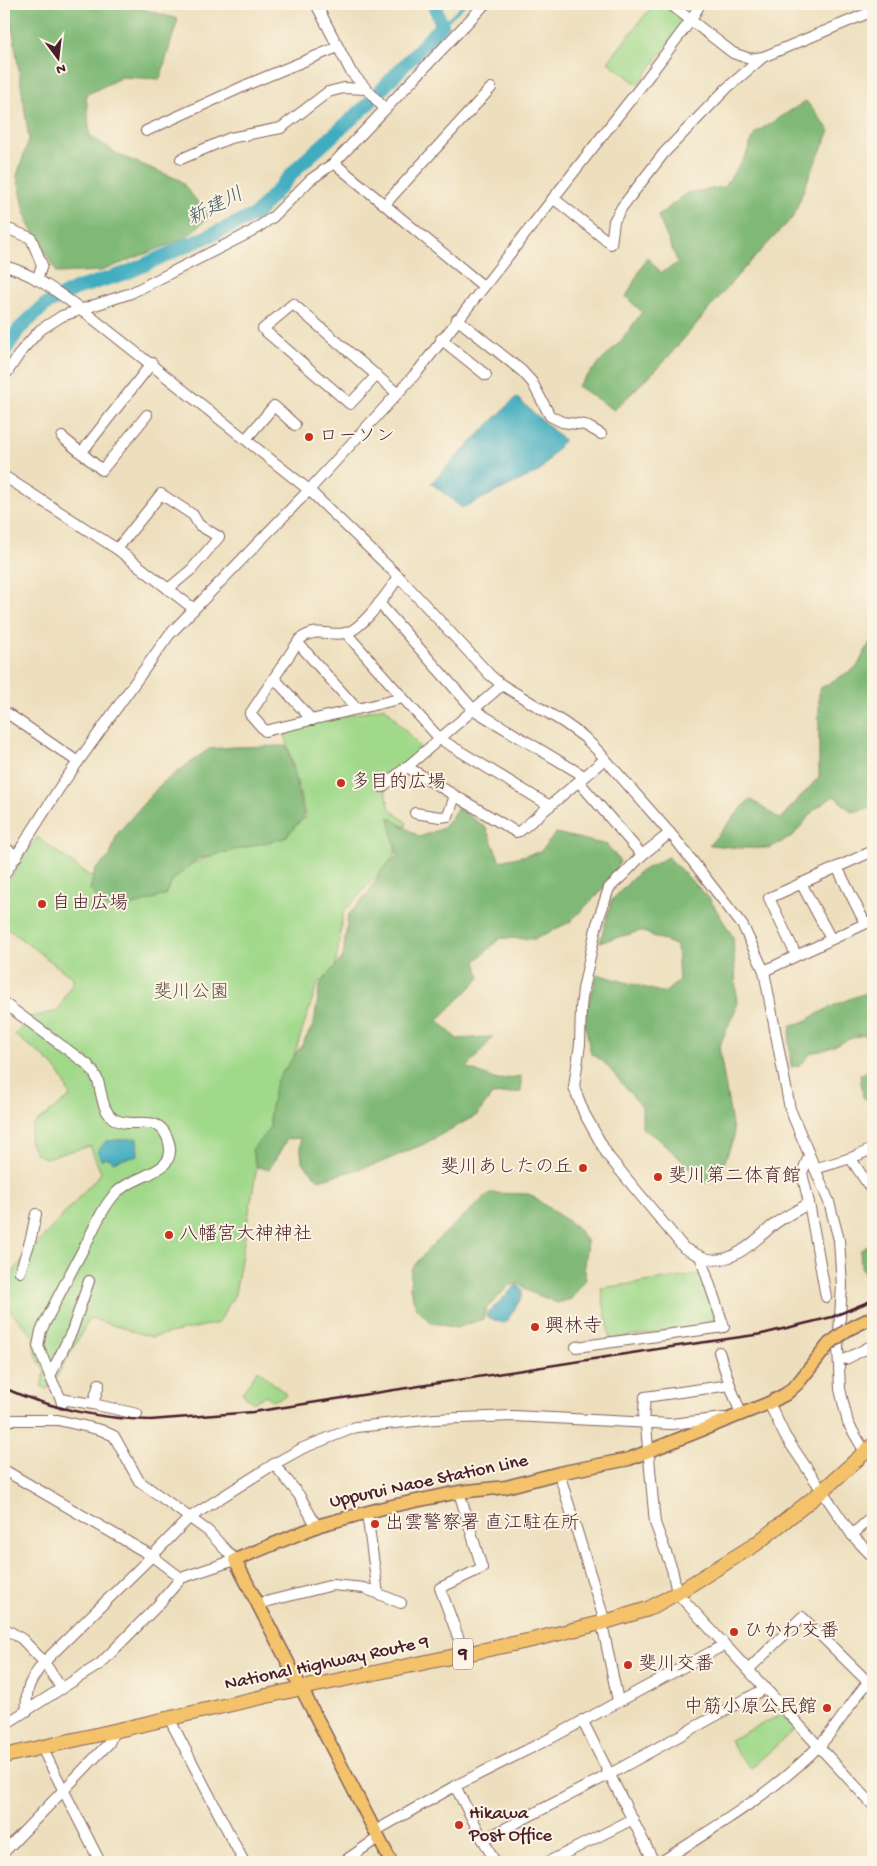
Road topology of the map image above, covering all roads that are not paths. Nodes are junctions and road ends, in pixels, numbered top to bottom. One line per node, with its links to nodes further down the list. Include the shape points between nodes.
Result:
1 (316, 4): 8 (street)
2 (485, 4): 12 (street)
3 (670, 4): 6 (street)
4 (700, 4): 6 (street)
5 (871, 12): 7 (street); 9 (street)
6 (691, 20): 9 (street, via 734,53 750,58); 16 (street)
7 (873, 22)
8 (338, 47): 11 (street, via 351,72); 13 (street)
9 (763, 57): 16 (street, via 727,88 664,153 622,207 614,221 611,244)
10 (491, 88): 17 (street)
11 (366, 89): 12 (street); 14 (street, via 344,88 328,92 281,128 230,138)
12 (385, 109): 15 (street)
13 (146, 131)
14 (181, 159)
15 (334, 163): 17 (street); 22 (street, via 310,180 273,217 251,232 131,293)
16 (553, 198): 21 (street)
17 (385, 204): 21 (street)
18 (4, 230): 20 (street, via 31,238 42,265)
19 (4, 266): 20 (street)
20 (37, 280): 22 (street)
21 (483, 286): 23 (street)
22 (81, 309): 25 (street); 28 (street, via 40,330)
23 (457, 319): 24 (street); 32 (street, via 522,371 532,382 550,416 562,422 585,425)
24 (442, 339): 27 (street); 29 (street)
25 (152, 363): 34 (street); 35 (street)
26 (376, 375): 26 (street, via 293,304 263,329 350,404); 29 (street)
27 (486, 376)
28 (4, 377)
29 (396, 394): 37 (street)
30 (148, 415): 35 (street, via 102,470)
31 (295, 425): 34 (street, via 274,406)
32 (601, 434)
33 (62, 437): 35 (street)
34 (246, 439): 37 (street)
35 (80, 452)
36 (5, 480): 38 (street)
37 (309, 490): 39 (street); 42 (street)
38 (117, 549): 40 (street); 40 (street, via 161,494 193,515 199,525 219,537 192,569)
39 (399, 577): 41 (street); 46 (street)
40 (168, 589): 42 (street)
41 (379, 603): 43 (street, via 363,622); 49 (street)
42 (194, 609): 54 (street, via 169,635)
43 (346, 633): 44 (street, via 317,631 307,634); 47 (street)
44 (298, 643): 45 (street); 48 (street)
45 (274, 678): 51 (street); 51 (street, via 250,714 265,731)
46 (502, 685): 49 (street); 53 (street, via 563,722)
47 (404, 698): 48 (street); 52 (street)
48 (357, 710): 51 (street)
49 (474, 710): 52 (street); 56 (street)
50 (4, 711): 54 (street)
51 (312, 720)
52 (440, 739): 55 (street); 59 (street)
53 (605, 759): 56 (street); 61 (street)
54 (78, 762): 65 (street)
55 (407, 767): 57 (street); 58 (street)
56 (582, 779): 59 (street); 64 (street)
57 (382, 787)
58 (455, 796): 59 (street, via 516,832); 60 (street, via 448,816)
59 (550, 806)
60 (415, 813)
61 (670, 832): 64 (street); 72 (street, via 743,926)
62 (4, 847): 65 (street)
63 (873, 851): 66 (street)
64 (642, 855): 81 (street, via 609,888 597,924 582,998 574,1087 584,1114 608,1156 684,1248)
65 (17, 856): 67 (street)
66 (837, 867): 68 (street); 69 (street)
67 (4, 875)
68 (802, 883): 70 (street); 71 (street, via 769,898)
69 (869, 922): 70 (street)
70 (831, 939): 71 (street)
71 (796, 956): 72 (street)
72 (764, 970): 75 (street, via 790,1109)
73 (4, 1003): 90 (street, via 88,1065 97,1080 106,1112 111,1117 120,1122 148,1122 159,1126 170,1146 164,1166 123,1186 106,1206 41,1331 38,1346)
74 (873, 1148): 76 (street)
75 (809, 1156): 77 (street); 79 (street, via 802,1173)
76 (851, 1159): 77 (street); 78 (street)
77 (815, 1170): 100 (street, via 829,1202 839,1240 842,1286 838,1347 840,1390 848,1423)
78 (873, 1192)
79 (809, 1203): 81 (street, via 773,1225 750,1247 722,1259); 84 (street)
80 (36, 1214): 82 (street)
81 (700, 1256): 87 (street, via 724,1326)
82 (20, 1272)
83 (89, 1281): 90 (street, via 68,1339)
84 (826, 1298)
85 (873, 1317): 93 (main road, Uppurui Naoe Station Line, bridge, via 847,1330 829,1344 798,1383)
86 (873, 1345): 89 (street)
87 (576, 1347)
88 (719, 1352): 92 (street)
89 (846, 1359)
90 (50, 1376): 95 (street)
91 (99, 1384): 94 (street)
92 (730, 1386): 97 (street); 99 (street, via 645,1397)
93 (769, 1403): 97 (main road, Uppurui Naoe Station Line); 106 (street, via 785,1436)
94 (93, 1404): 95 (street); 96 (street)
95 (60, 1409): 98 (street); 109 (street, via 114,1436 139,1481)
96 (137, 1414)
97 (737, 1416): 99 (street, via 671,1424); 101 (main road, Uppurui Naoe Station Line)
98 (4, 1422)
99 (643, 1422): 101 (street); 102 (street, via 513,1416 434,1419 356,1427 303,1448)
100 (869, 1449): 106 (highway, National Highway Route 9 / 9)
101 (648, 1451): 104 (main road, Uppurui Naoe Station Line, via 629,1459); 116 (street, via 656,1523)
102 (274, 1464): 109 (street); 110 (street, via 299,1495)
103 (4, 1470): 112 (street)
104 (559, 1473): 105 (main road, Uppurui Naoe Station Line, via 506,1486); 120 (street)
105 (459, 1492): 107 (main road, Uppurui Naoe Station Line); 123 (street, via 482,1568 440,1588)
106 (821, 1492): 111 (street); 116 (highway, National Highway Route 9 / 9, via 756,1544)
107 (367, 1513): 110 (main road, Uppurui Naoe Station Line); 117 (street)
108 (873, 1516): 111 (street)
109 (189, 1518): 112 (street); 114 (street, via 208,1531)
110 (317, 1527): 114 (main road, Uppurui Naoe Station Line)
111 (852, 1535): 113 (street)
112 (152, 1556): 115 (street); 124 (street)
113 (873, 1557)
114 (235, 1560): 115 (street); 119 (main road)
115 (181, 1578): 129 (street, via 100,1664)
116 (677, 1593): 120 (highway, National Highway Route 9 / 9, via 648,1609); 122 (street)
117 (378, 1594): 118 (street); 119 (street, via 364,1588 333,1585)
118 (400, 1603)
119 (256, 1604): 127 (main road)
120 (604, 1622): 123 (highway, National Highway Route 9 / 9); 130 (street)
121 (4, 1628): 124 (street, via 22,1638)
122 (724, 1645): 125 (street); 130 (street)
123 (464, 1654): 127 (highway, National Highway Route 9 / 9)
124 (44, 1662): 129 (street); 131 (street, via 32,1678 26,1695)
125 (748, 1670): 126 (street, via 802,1617); 128 (street)
126 (871, 1679): 136 (street)
127 (302, 1688): 132 (highway, National Highway Route 9 / 9); 144 (main road)
128 (766, 1688): 136 (street); 139 (street)
129 (62, 1689): 131 (street)
130 (618, 1701): 133 (street)
131 (27, 1711): 134 (street)
132 (169, 1718): 135 (highway, National Highway Route 9 / 9); 148 (street)
133 (582, 1720): 139 (street); 140 (street)
134 (4, 1725)
135 (114, 1731): 137 (highway, National Highway Route 9 / 9); 141 (street, via 109,1743)
136 (819, 1746): 142 (street); 154 (street, via 789,1776)
137 (42, 1748): 138 (highway, National Highway Route 9 / 9); 141 (street)
138 (4, 1756)
139 (610, 1774): 143 (street); 145 (street)
140 (455, 1786): 144 (street); 145 (street)
141 (63, 1790): 146 (street); 147 (street)
142 (873, 1806)
143 (633, 1820): 152 (street); 153 (street)
144 (377, 1834): 149 (street); 150 (main road)
145 (483, 1840): 151 (street)
146 (4, 1852)
147 (100, 1862)
148 (244, 1862)
149 (343, 1862)
150 (391, 1862)
151 (495, 1862)
152 (548, 1862)
153 (654, 1862)
154 (661, 1862)

